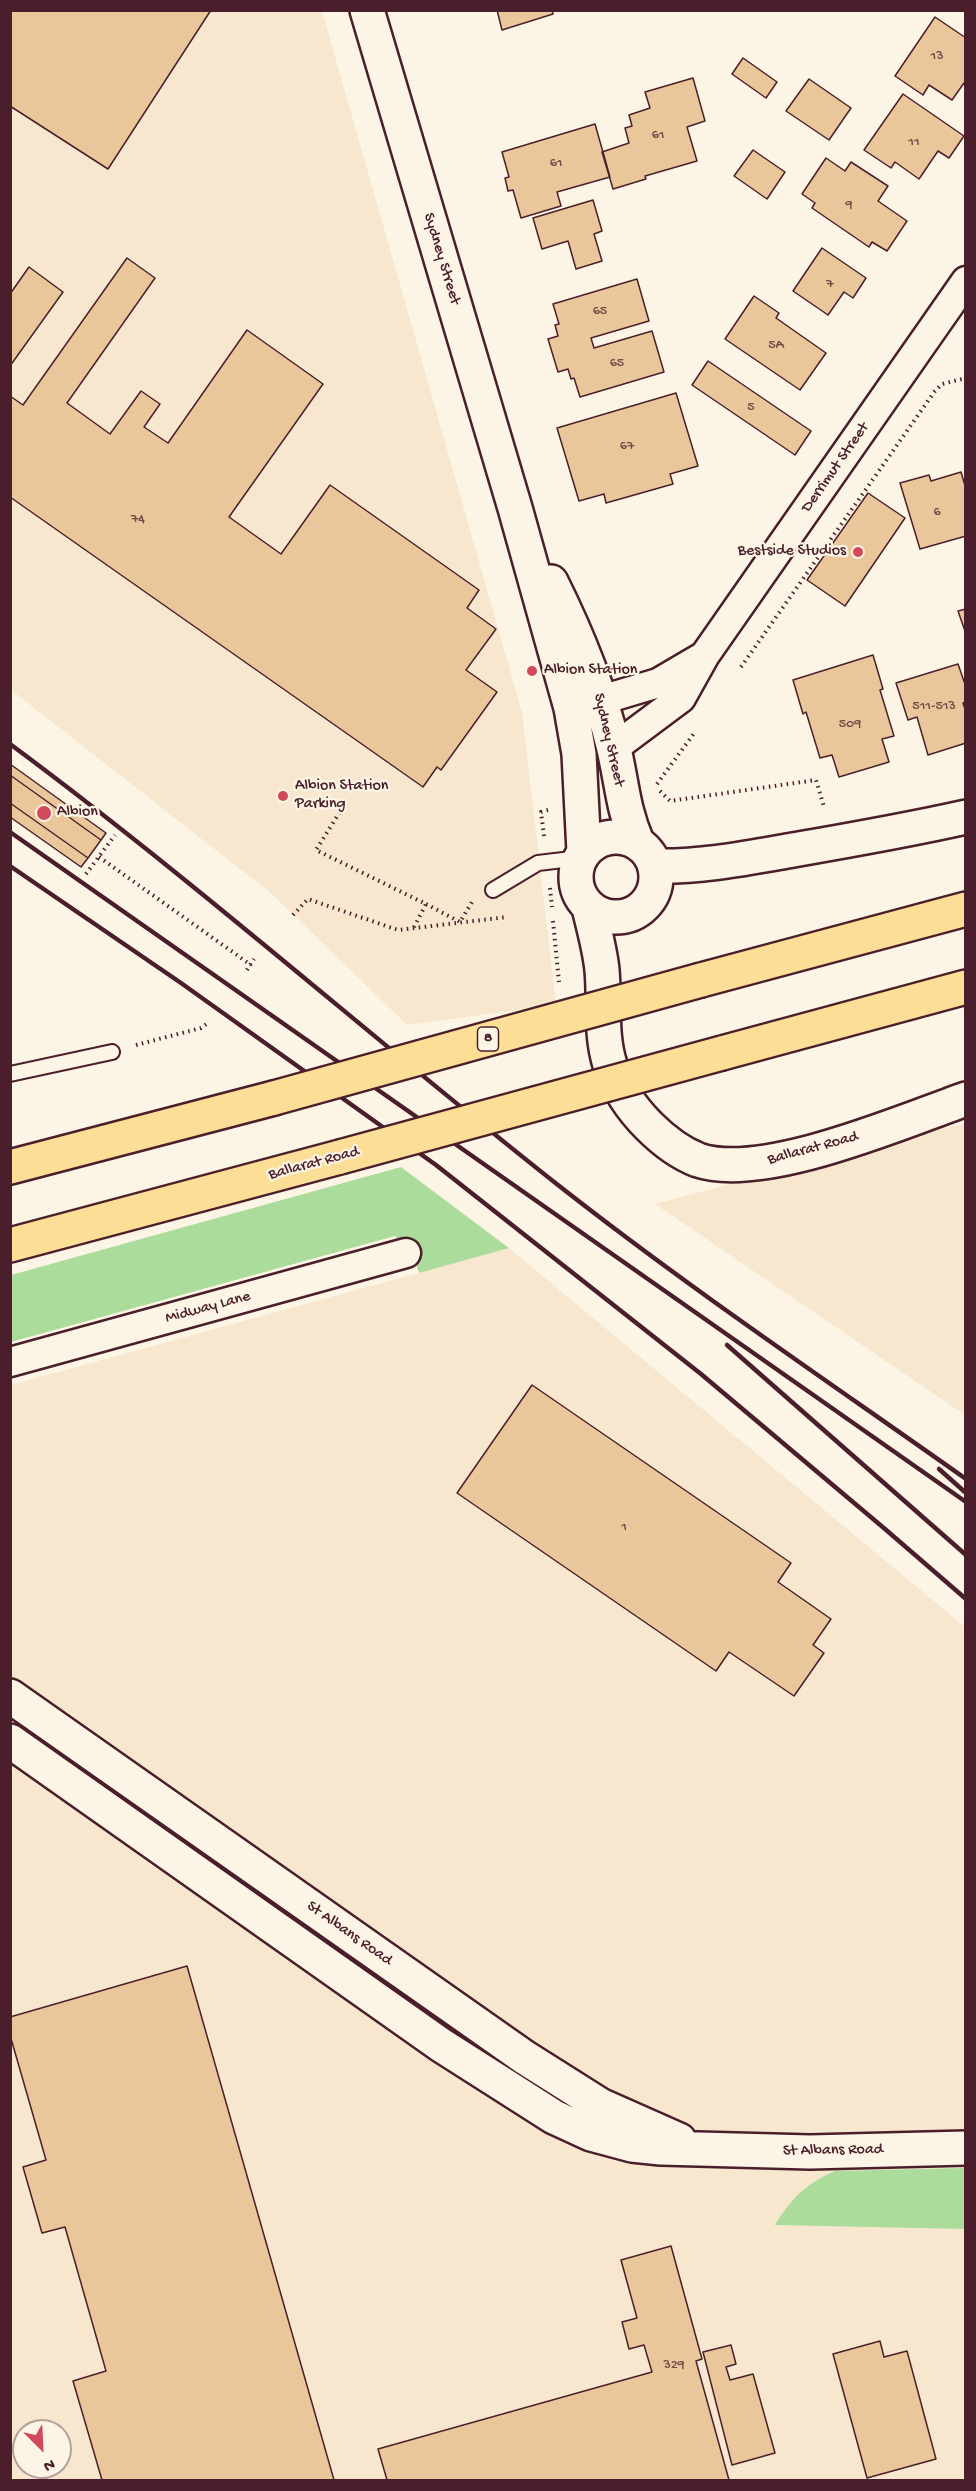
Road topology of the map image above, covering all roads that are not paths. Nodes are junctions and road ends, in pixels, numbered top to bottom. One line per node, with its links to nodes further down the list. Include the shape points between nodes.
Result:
1 (368, 10): 5 (street, Sydney Street, via 515,507)
2 (966, 280): 3 (street, Derrimut Street)
3 (956, 311): 4 (street, Derrimut Street)
4 (705, 655): 5 (street, Derrimut Street, via 658,682); 6 (street, Derrimut Street, via 681,698)
5 (586, 705): 6 (street, Sydney Street); 9 (street, Sydney Street, via 580,763)
6 (614, 748): 8 (street, Sydney Street, via 627,818)
7 (966, 817): 8 (street, via 715,864 684,867)
8 (646, 854): 9 (street, via 627,838 603,838); 11 (street, via 657,877 650,899 633,914 610,917)
9 (582, 855): 10 (lane, via 538,863); 11 (street, via 577,868 577,890)
10 (493, 890)
11 (590, 908): 16 (street, Ballarat Road, via 602,970 604,1043 611,1067 638,1115 677,1149 698,1160 729,1165 766,1163 867,1134)
12 (966, 909): 17 (highway, 8, bridge)
13 (966, 987): 18 (highway, Ballarat Road, bridge)
14 (112, 1052): 15 (lane)
15 (10, 1074)
16 (966, 1099)
17 (10, 1167)
18 (10, 1245)
19 (406, 1253): 20 (street, Midway Lane)
20 (10, 1362)
21 (10, 1696): 23 (street, St Albans Road)
22 (10, 1741): 24 (street, St Albans Road)
23 (144, 1790): 24 (street); 25 (street, St Albans Road)
24 (120, 1818): 26 (street, St Albans Road)
25 (522, 2055): 26 (street); 28 (street, St Albans Road, via 600,2105)
26 (502, 2084): 28 (street, St Albans Road, via 554,2117 614,2141)
27 (966, 2148): 28 (street, St Albans Road, via 810,2152)
28 (700, 2149)

